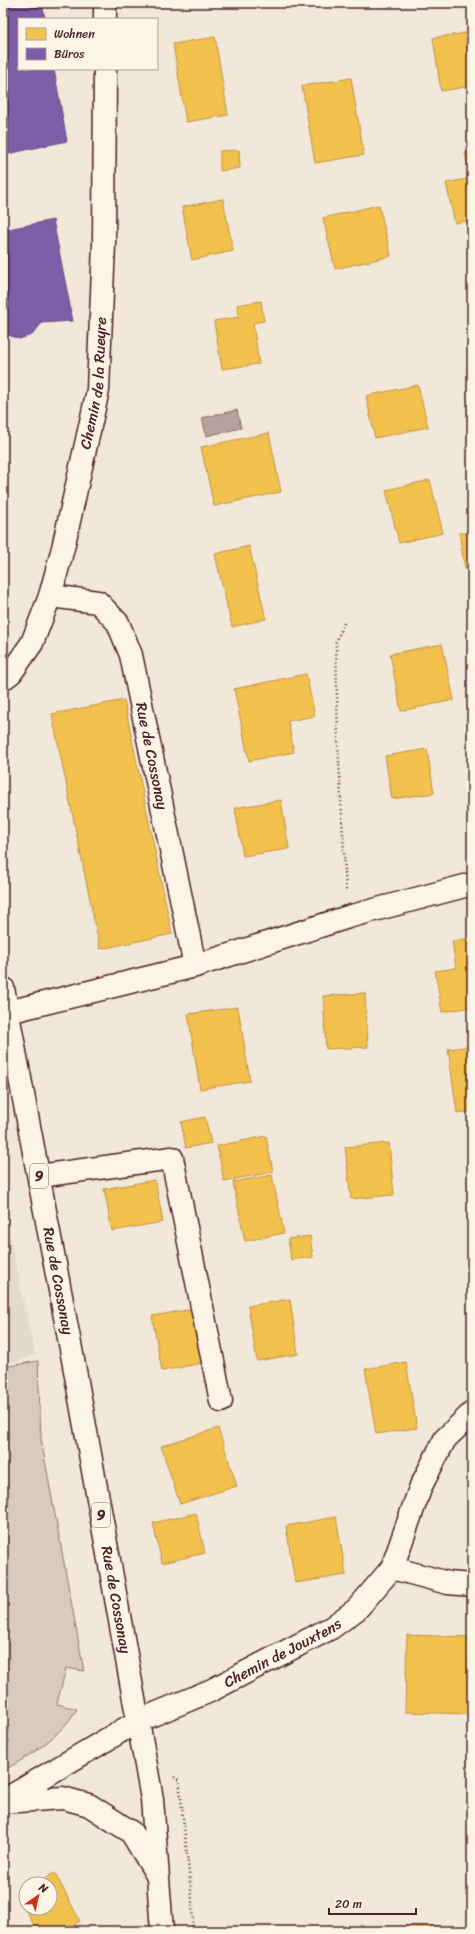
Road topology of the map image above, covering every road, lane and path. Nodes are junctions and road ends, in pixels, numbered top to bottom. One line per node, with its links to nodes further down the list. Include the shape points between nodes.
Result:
1 (105, 3): 2 (street)
2 (105, 18)
3 (105, 70): 4 (street, Chemin de la Rueyre, via 104,244 98,390)
4 (50, 596): 6 (street, Chemin de la Rueyre, via 32,643 11,673); 9 (street, Rue de Cossonay, via 98,602 118,623 128,648)
5 (344, 623): 8 (path, via 336,642 338,743)
6 (3, 679)
7 (472, 884): 8 (street)
8 (348, 917): 9 (street)
9 (194, 966): 11 (street)
10 (3, 988): 11 (street, Rue de Cossonay / 9)
11 (8, 1012): 12 (street, Rue de Cossonay / 9)
12 (39, 1176): 13 (street, via 172,1158); 17 (street, Rue de Cossonay / 9)
13 (221, 1401)
14 (472, 1413): 15 (street, Chemin de Jouxtens, via 445,1439 424,1479)
15 (392, 1568): 16 (street, via 448,1583); 17 (street, Chemin de Jouxtens, via 357,1609 331,1628 210,1691)
16 (472, 1585)
17 (138, 1721): 19 (street, Chemin de Jouxtens); 20 (street, Rue de Cossonay / 9, via 152,1799)
18 (179, 1780): 22 (path)
19 (3, 1802): 20 (street, Chemin de Jouxtens, via 63,1798 89,1805 131,1832)
20 (157, 1875): 21 (street, Rue de Cossonay / 9)
21 (162, 1931)
22 (193, 1931)

